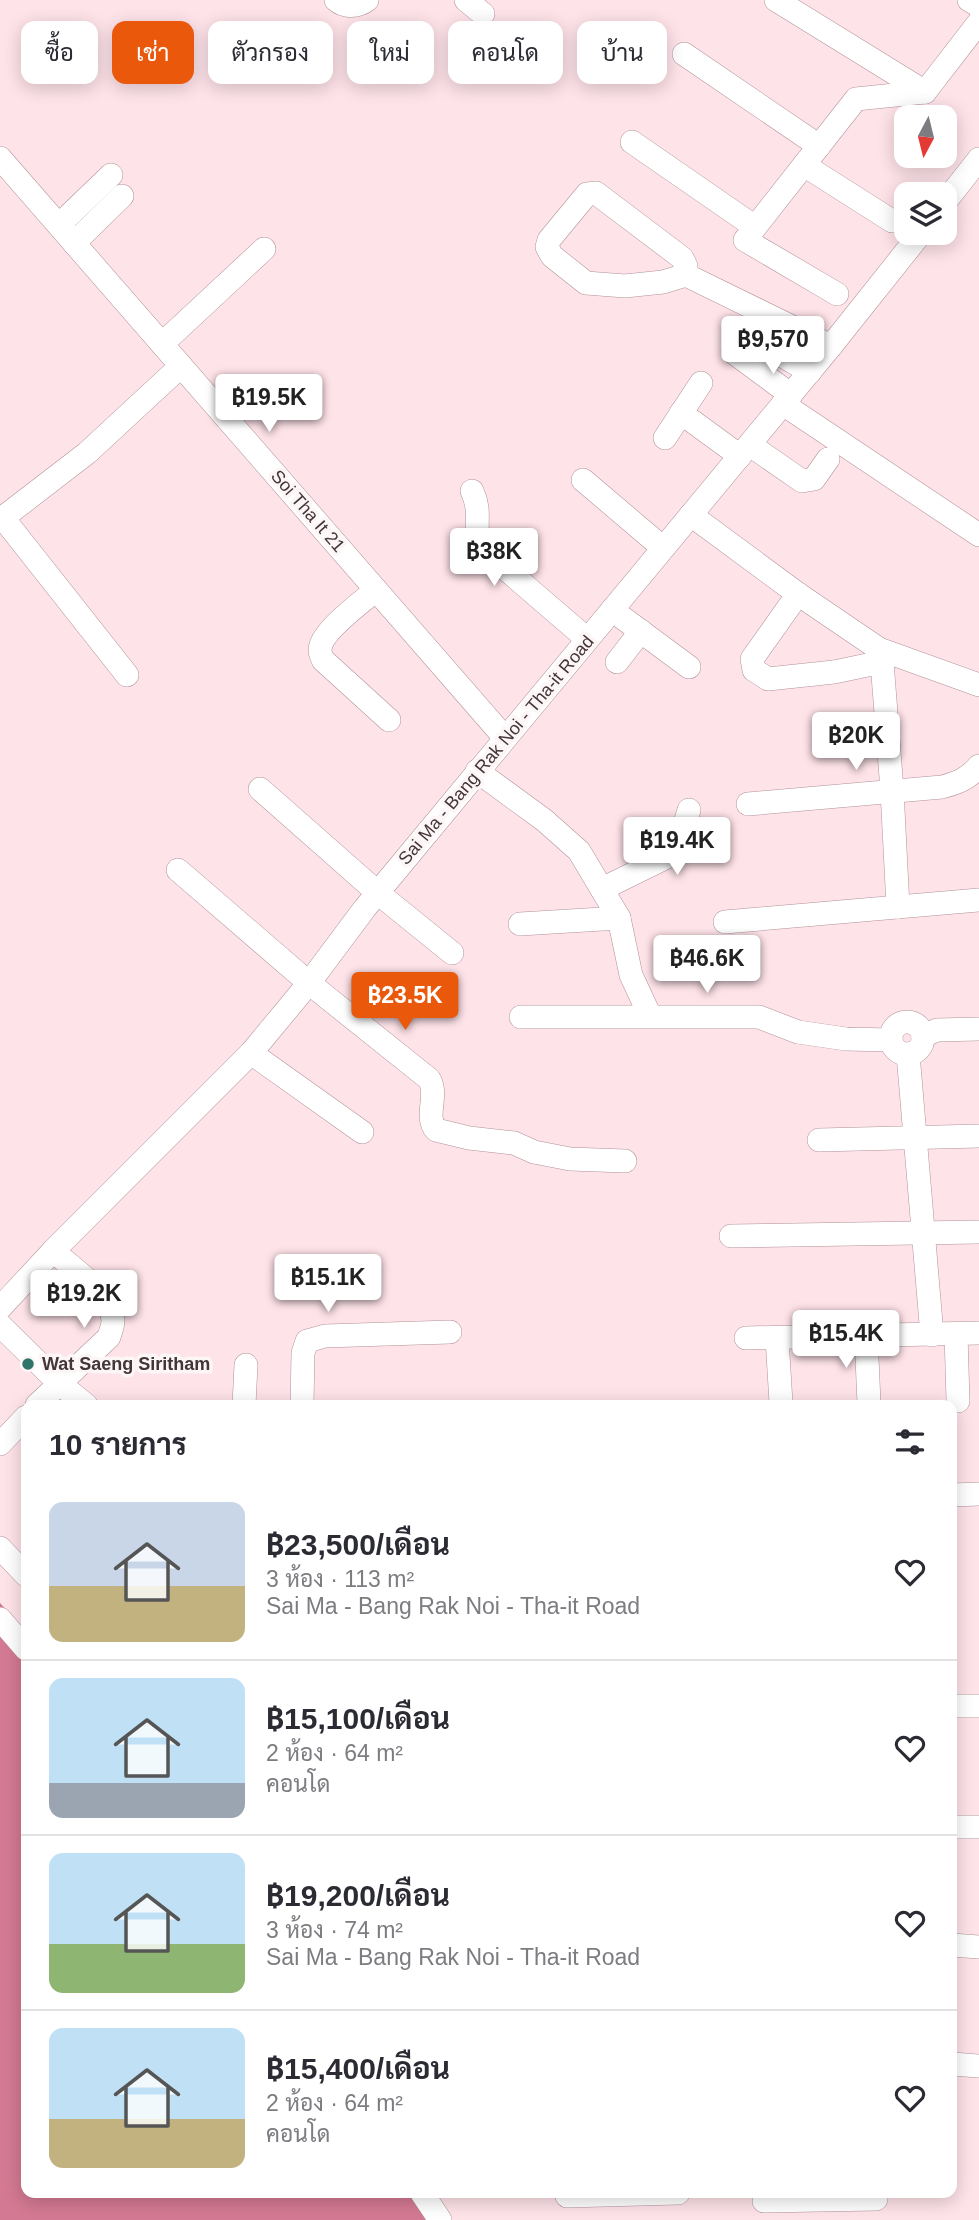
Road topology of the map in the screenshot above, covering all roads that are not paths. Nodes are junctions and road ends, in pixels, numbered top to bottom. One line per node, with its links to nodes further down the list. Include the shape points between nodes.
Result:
1 (336, 0): 2 (street, via 355,6)
2 (367, 0)
3 (776, 0): 8 (street)
4 (969, 0): 5 (street)
5 (979, 6)
6 (979, 22): 8 (street)
7 (684, 54): 10 (street)
8 (925, 92): 10 (street, via 856,99)
9 (632, 142): 19 (street)
10 (819, 146): 13 (street)
11 (0, 158): 18 (street, Soi Tha It 21)
12 (979, 159): 15 (street)
13 (804, 165): 17 (street); 19 (street)
14 (111, 175): 18 (street)
15 (957, 187)
16 (122, 196): 20 (street)
17 (892, 221)
18 (59, 225): 20 (street, Soi Tha It 21)
19 (755, 227): 24 (street, via 745,240)
20 (74, 243): 26 (street, Soi Tha It 21)
21 (911, 245): 27 (street, Sai Ma - Bang Rak Noi - Tha-it Road)
22 (264, 249): 26 (street)
23 (685, 275): 23 (street, via 625,286 586,284 547,247 587,194 596,192 682,258); 27 (street)
24 (837, 294)
25 (759, 342): 30 (street)
26 (162, 344): 29 (street, Soi Tha It 21)
27 (831, 346): 30 (street, Sai Ma - Bang Rak Noi - Tha-it Road)
28 (733, 352): 32 (street)
29 (181, 366): 40 (street, via 87,453); 43 (street, Soi Tha It 21)
30 (810, 372): 32 (street, Sai Ma - Bang Rak Noi - Tha-it Road)
31 (701, 383): 33 (street)
32 (787, 400): 35 (street, Sai Ma - Bang Rak Noi - Tha-it Road); 41 (street)
33 (681, 413): 34 (street); 35 (street)
34 (665, 438)
35 (745, 451): 36 (street, via 802,481 814,479); 39 (street, Sai Ma - Bang Rak Noi - Tha-it Road)
36 (828, 459)
37 (583, 480): 42 (street)
38 (472, 491): 47 (street, via 478,504 475,531 479,546)
39 (691, 515): 42 (street, Sai Ma - Bang Rak Noi - Tha-it Road); 44 (street)
40 (1, 519): 51 (street)
41 (979, 535)
42 (663, 548): 45 (street, Sai Ma - Bang Rak Noi - Tha-it Road)
43 (376, 590): 53 (street, via 341,620 320,649 323,660); 54 (street, Soi Tha It 21)
44 (798, 594): 48 (street); 48 (street, via 752,659 754,670 768,679 834,672)
45 (612, 610): 46 (street); 47 (street, Sai Ma - Bang Rak Noi - Tha-it Road)
46 (641, 631): 49 (street); 50 (street)
47 (587, 639): 54 (street, Sai Ma - Bang Rak Noi - Tha-it Road)
48 (880, 655): 52 (street); 58 (street)
49 (617, 662)
50 (689, 667)
51 (127, 675)
52 (979, 685)
53 (389, 720)
54 (505, 738): 56 (street, Sai Ma - Bang Rak Noi - Tha-it Road)
55 (979, 766): 58 (street, via 960,782 942,787)
56 (477, 771): 62 (street, via 579,851); 63 (street, Sai Ma - Bang Rak Noi - Tha-it Road)
57 (260, 789): 63 (street)
58 (892, 790): 59 (street); 65 (street)
59 (748, 804)
60 (688, 810): 62 (street, via 677,850)
61 (178, 870): 70 (street)
62 (602, 889): 66 (street)
63 (378, 893): 69 (street); 70 (street, Sai Ma - Bang Rak Noi - Tha-it Road)
64 (979, 900): 65 (street)
65 (898, 907): 67 (street)
66 (619, 918): 68 (street); 71 (street, via 631,975)
67 (725, 922)
68 (520, 924)
69 (452, 953)
70 (309, 983): 75 (street, Sai Ma - Bang Rak Noi - Tha-it Road); 80 (street, via 429,1079 434,1090 431,1122 436,1130 514,1143 534,1153 570,1159)
71 (650, 1016): 72 (street); 74 (street, via 759,1017 798,1032)
72 (521, 1017)
73 (979, 1029): 74 (street, via 937,1030)
74 (907, 1043): 78 (street)
75 (251, 1053): 76 (street); 84 (street, Sai Ma - Bang Rak Noi - Tha-it Road)
76 (362, 1132)
77 (979, 1136): 78 (street)
78 (916, 1138): 79 (street); 81 (street)
79 (819, 1140)
80 (625, 1161)
81 (924, 1232): 82 (street); 83 (street); 89 (street)
82 (979, 1232)
83 (731, 1236)
84 (53, 1251): 85 (street, Sai Ma - Bang Rak Noi - Tha-it Road); 94 (street, via 108,1303 114,1322 109,1337)
85 (0, 1308)
86 (0, 1325): 94 (street)
87 (450, 1332): 98 (street, via 325,1336 307,1341)
88 (968, 1334): 89 (street); 101 (street)
89 (932, 1335): 90 (street)
90 (866, 1336): 92 (street); 100 (street)
91 (747, 1338): 92 (street)
92 (777, 1338): 99 (street)
93 (246, 1365): 97 (street)
94 (59, 1383): 95 (street); 96 (street)
95 (42, 1400)
96 (80, 1400)
97 (244, 1400)
98 (302, 1400)
99 (781, 1400)
100 (869, 1400)
101 (958, 1401)
102 (21, 1422): 103 (street)
103 (0, 1444)
104 (979, 1494): 105 (street)
105 (957, 1495)
106 (0, 1548): 107 (street)
107 (21, 1564)
108 (0, 1619): 109 (street)
109 (21, 1643)
110 (957, 1706): 111 (street)
111 (979, 1706)
112 (957, 1827): 113 (street)
113 (979, 1827)
114 (957, 1946): 115 (street)
115 (979, 1948)
116 (957, 2064): 117 (street)
117 (979, 2066)
118 (425, 2198): 121 (street)
119 (876, 2199): 120 (street)
120 (764, 2205)
121 (440, 2220)

